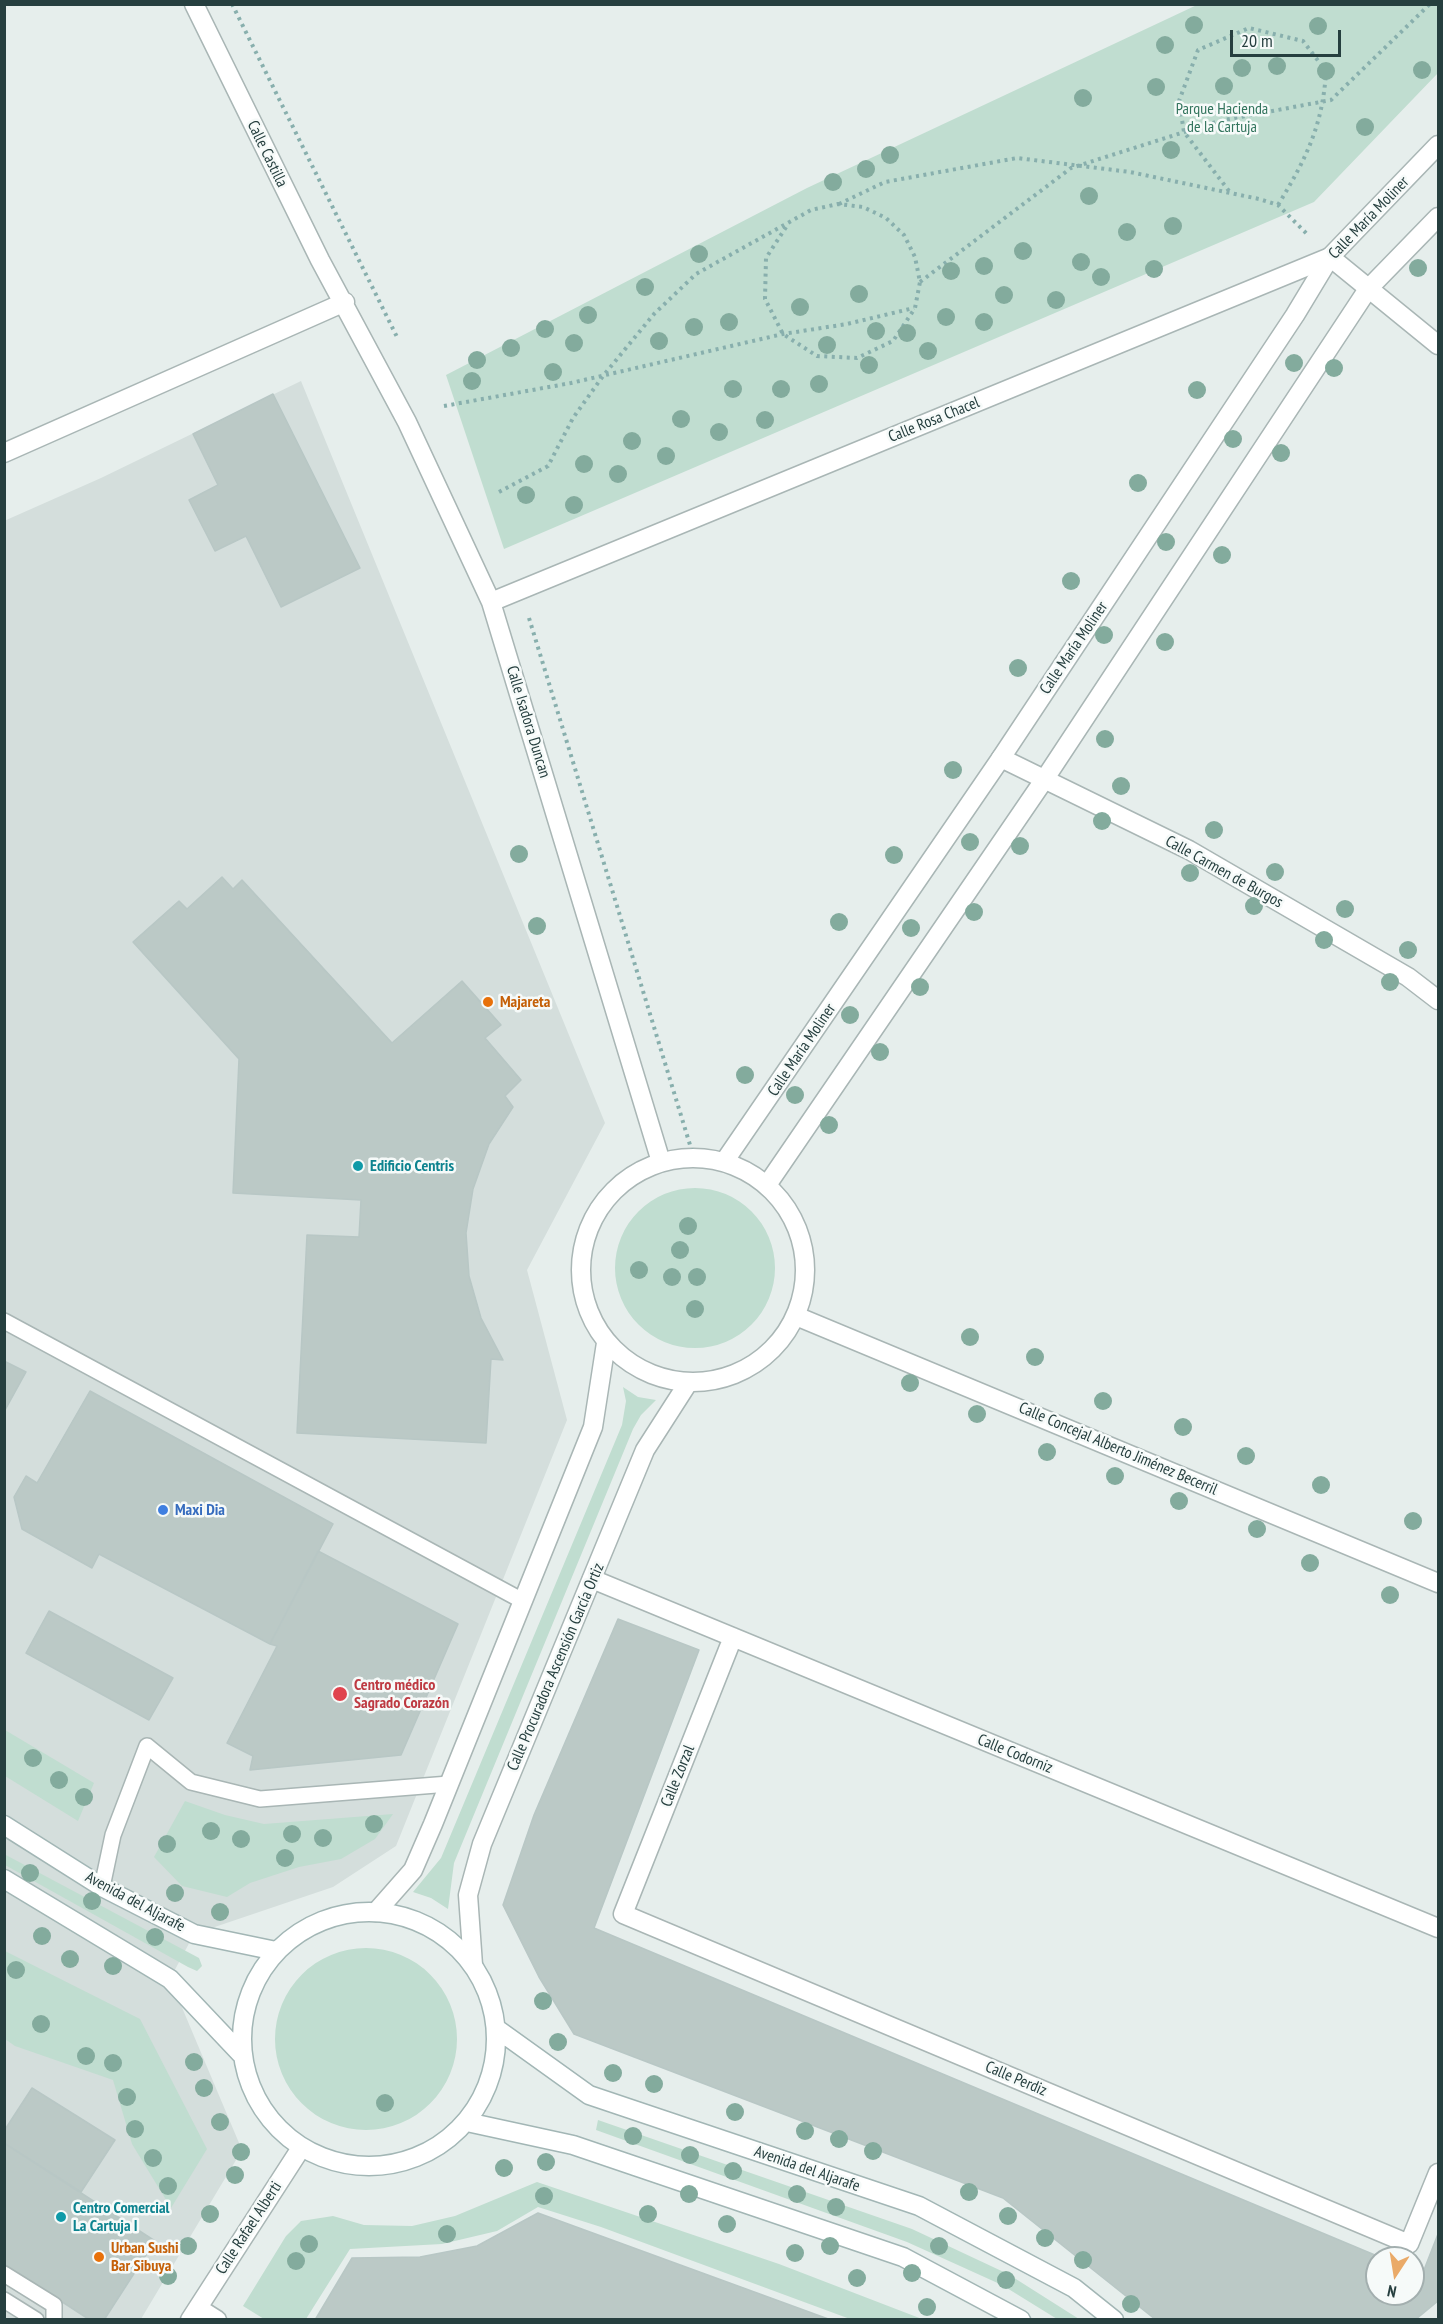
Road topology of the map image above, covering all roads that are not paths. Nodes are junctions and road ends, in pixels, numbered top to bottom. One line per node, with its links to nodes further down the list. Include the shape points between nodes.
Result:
1 (194, 4): 6 (street, Calle Castilla, via 320,261)
2 (1438, 145): 4 (street, Calle María Moliner)
3 (1438, 217): 5 (street)
4 (1330, 257): 5 (street); 9 (street, Calle Rosa Chacel); 10 (street, Calle María Moliner)
5 (1368, 289): 7 (street); 11 (street)
6 (345, 302): 8 (street); 9 (street, Calle Isadora Duncan, via 407,422)
7 (1438, 345)
8 (4, 453)
9 (491, 602): 13 (street, Calle Isadora Duncan)
10 (1001, 758): 11 (street, Calle Carmen de Burgos); 14 (street, Calle María Moliner)
11 (1044, 780): 12 (street, Calle Carmen de Burgos, via 1188,850 1408,977); 15 (street)
12 (1438, 1000)
13 (661, 1162): 14 (street, via 693,1158); 18 (street, via 628,1179 601,1204 584,1238 580,1275 588,1311)
14 (724, 1162): 15 (street)
15 (766, 1185): 16 (street, via 790,1212 803,1246 806,1282)
16 (796, 1316): 19 (street, via 778,1345 752,1367 721,1380); 21 (street, Calle Concejal Alberto Jiménez Becerril)
17 (4, 1321): 22 (lane)
18 (606, 1343): 19 (street, via 629,1364 657,1378); 22 (street, via 593,1427)
19 (688, 1383): 20 (street, Calle Procuradora Ascensión García Ortiz, via 645,1450)
20 (592, 1579): 23 (street, Calle Codorniz); 32 (street, Calle Procuradora Ascensión García Ortiz, via 482,1844 468,1894)
21 (1438, 1582)
22 (523, 1601): 24 (street)
23 (733, 1637): 29 (street, Calle Zorzal); 30 (street, Calle Codorniz)
24 (449, 1784): 27 (lane, via 260,1799 191,1782 147,1746 113,1835); 28 (street, via 412,1870)
25 (4, 1825): 27 (street, Avenida del Aljarafe)
26 (4, 1879): 34 (street, via 170,1979)
27 (102, 1887): 31 (street, Avenida del Aljarafe, via 194,1934)
28 (376, 1912): 31 (street, via 331,1918 305,1928); 32 (street, via 413,1920 447,1938)
29 (623, 1914): 37 (street, Calle Perdiz, via 1409,2244)
30 (1438, 1928)
31 (276, 1951): 34 (street, via 254,1982 243,2016)
32 (473, 1965): 33 (street, via 489,1995)
33 (496, 2029): 35 (street, via 495,2062 485,2095); 45 (street, Avenida del Aljarafe, via 589,2095 919,2206 1074,2288)
34 (242, 2054): 36 (street, via 251,2091 272,2123)
35 (467, 2122): 36 (street, via 439,2146 406,2162 371,2167 334,2163); 44 (street, via 573,2145 903,2257)
36 (301, 2148): 40 (street, Calle Rafael Alberti)
37 (1438, 2174)
38 (4, 2274): 42 (lane, via 54,2305)
39 (4, 2300): 41 (lane)
40 (194, 2314): 43 (street, Calle Rafael Alberti)
41 (36, 2319)
42 (54, 2319)
43 (217, 2319)
44 (1021, 2319)
45 (1114, 2319)

